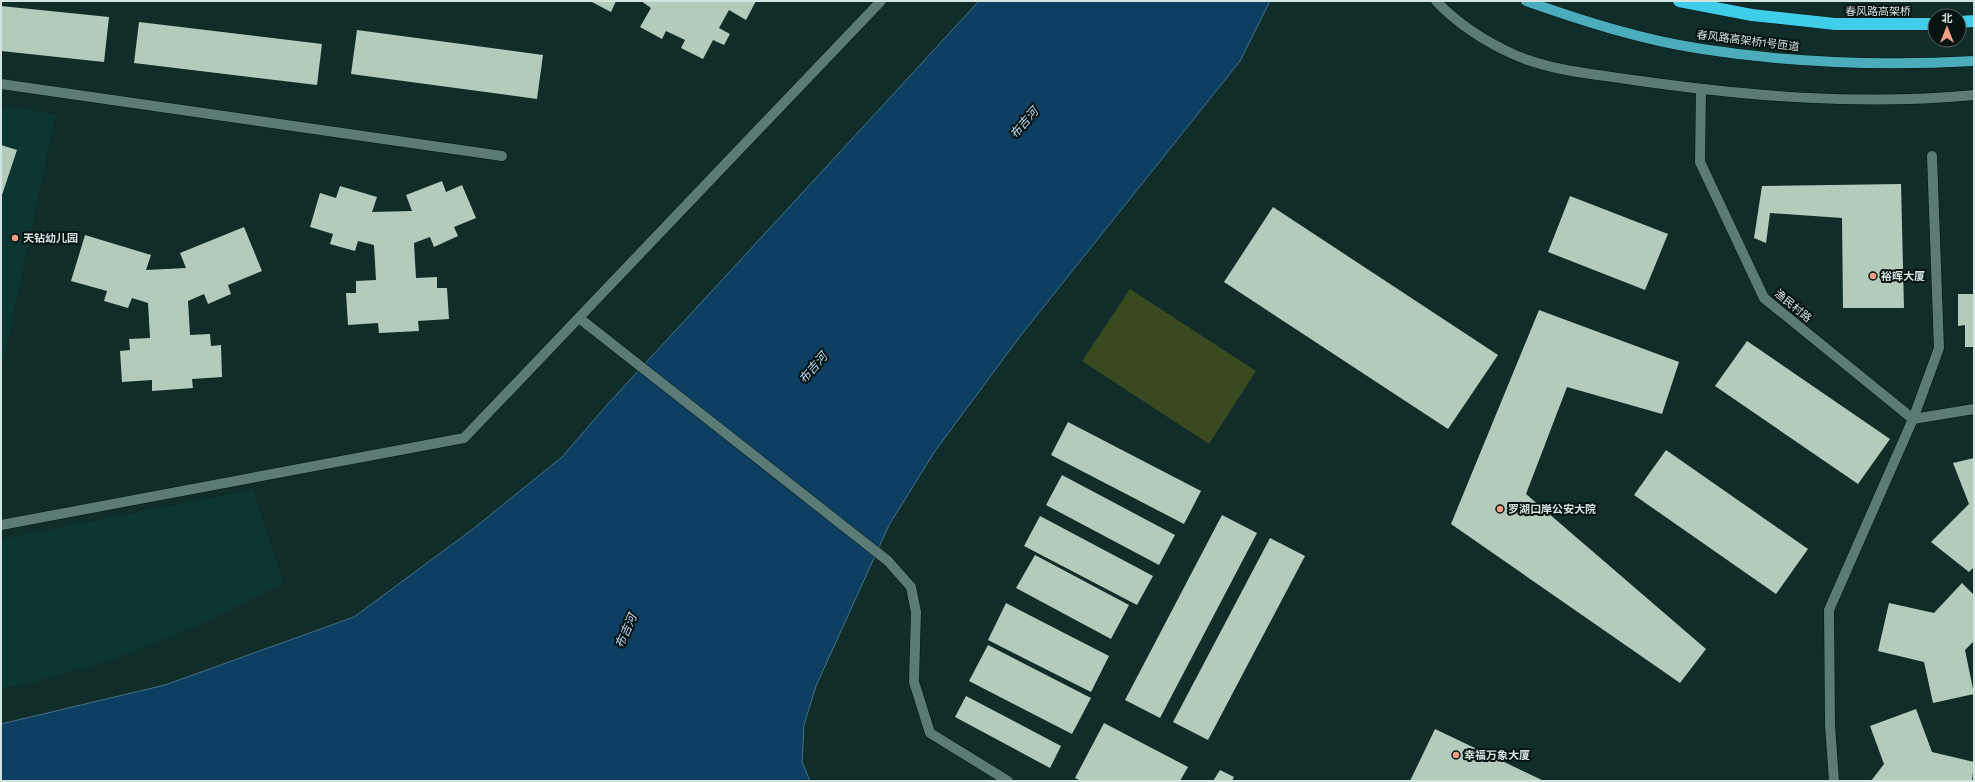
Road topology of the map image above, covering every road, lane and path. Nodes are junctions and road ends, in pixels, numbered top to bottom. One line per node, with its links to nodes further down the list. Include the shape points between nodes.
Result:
1 (881, 1): 12 (street)
2 (1436, 1): 8 (street, via 1462,25 1516,55 1560,68)
3 (1526, 1): 6 (main road, 春风路高架桥1号匝道, via 1599,25 1701,49 1879,64)
4 (1679, 1): 5 (highway, 春风路高架桥, via 1752,15 1835,24)
5 (1927, 24)
6 (1974, 61)
7 (1, 84): 10 (street)
8 (1701, 89): 9 (street, via 1836,100); 14 (street, 渔民村路, via 1700,162 1764,298)
9 (1974, 95)
10 (502, 156)
11 (1932, 156): 14 (street, via 1939,348)
12 (579, 318): 15 (street, via 464,438); 16 (street, via 888,561 911,587 916,612 914,682 930,733)
13 (1974, 409): 14 (street)
14 (1913, 419): 17 (street, via 1829,610 1830,725)
15 (1, 525)
16 (1008, 781)
17 (1834, 781)

